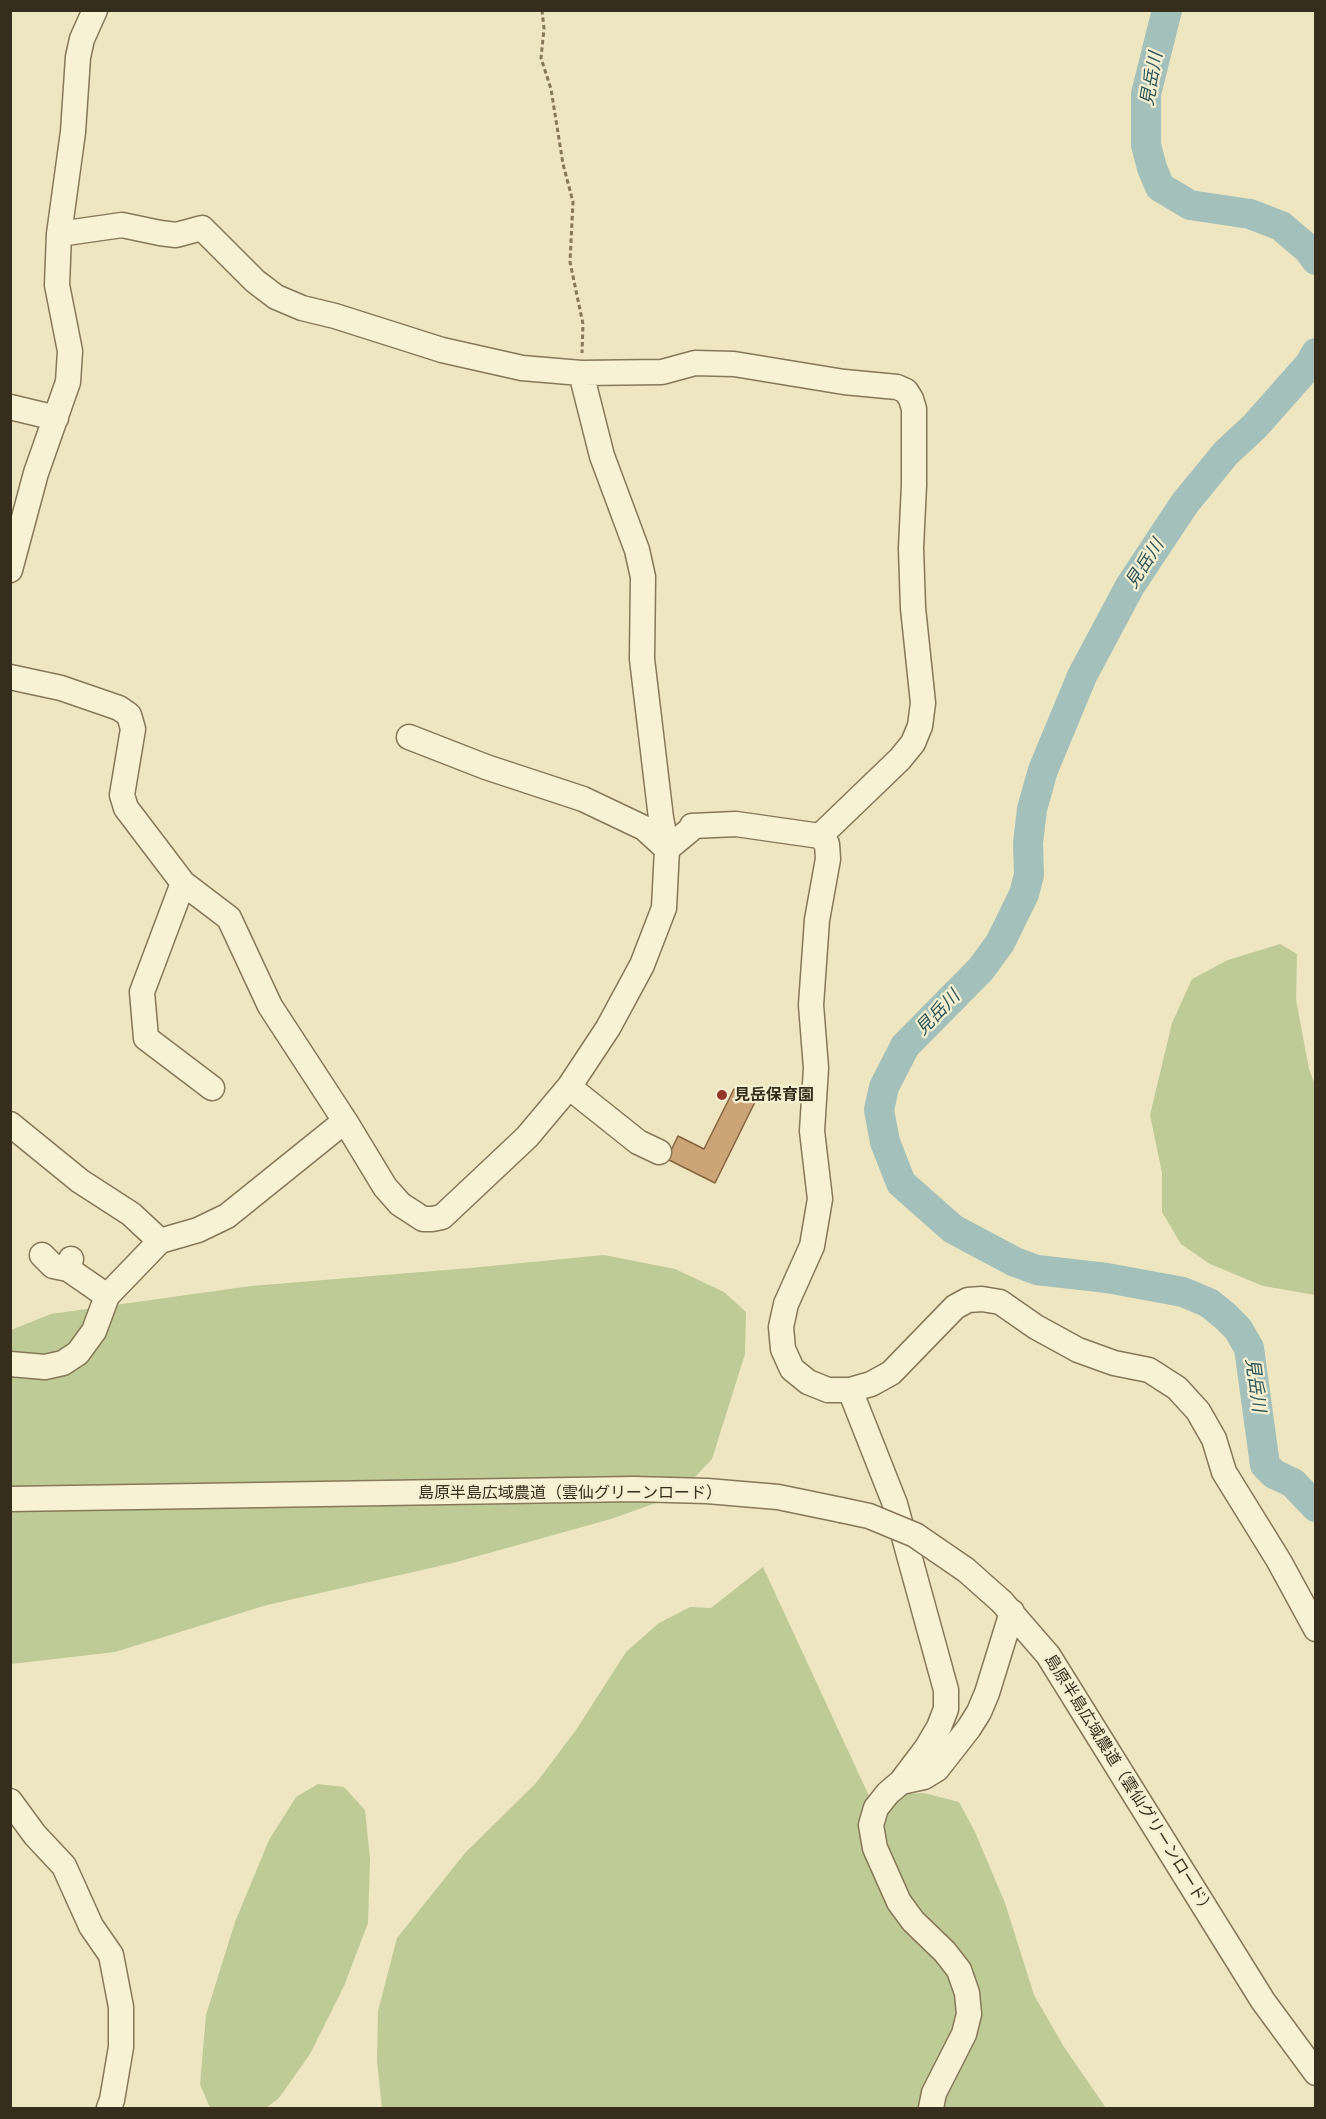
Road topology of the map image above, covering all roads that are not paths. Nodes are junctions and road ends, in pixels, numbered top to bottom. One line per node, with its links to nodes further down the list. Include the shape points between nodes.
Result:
1 (95, 10): 2 (street, via 78,57 73,132)
2 (59, 234): 3 (street, via 122,225 176,235 202,228 255,281 276,297 302,308 442,350 522,368); 5 (street, via 57,285 70,351 68,382)
3 (581, 372): 9 (street, via 662,372 695,363 734,364 897,387 911,399 914,485 910,548 923,702 920,726 900,759); 10 (street, via 602,456 643,577 642,659)
4 (10, 407): 5 (street)
5 (56, 418): 6 (street, via 36,473)
6 (10, 570)
7 (10, 677): 11 (street, via 61,688 129,715 133,729 123,782 126,808)
8 (409, 737): 10 (street, via 583,799 644,828)
9 (820, 836): 10 (street, via 736,824 692,826); 21 (street, via 827,844 828,859 817,920 811,1005 816,1068 812,1131 820,1199 812,1246 786,1304 781,1327 783,1349 792,1369 808,1382 828,1390)
10 (667, 849): 12 (street, via 664,908 642,965 608,1028)
11 (183, 883): 13 (street, via 142,992 146,1038); 14 (street, via 229,918 270,1006)
12 (569, 1087): 14 (street, via 527,1137 442,1217 432,1220 423,1219 400,1204 385,1187); 16 (street, via 638,1142)
13 (212, 1088)
14 (345, 1121): 17 (street, via 227,1216)
15 (10, 1125): 17 (street, via 131,1214)
16 (659, 1152)
17 (160, 1241): 19 (street)
18 (42, 1255): 19 (street, via 53,1266 70,1264)
19 (107, 1296): 20 (street, via 94,1331 78,1353 63,1363 45,1367)
20 (10, 1364)
21 (850, 1390): 24 (street, via 891,1373 955,1307 968,1300 982,1299 1000,1302 1036,1328 1078,1350 1149,1370 1177,1388 1198,1411 1214,1439 1224,1472); 25 (street, via 895,1504 946,1690 946,1709 939,1727)
22 (10, 1499): 23 (street, 島原半島広域農道（雲仙グリーンロード）, bridge, via 634,1490 778,1497 869,1516 915,1536 966,1570)
23 (1007, 1607): 25 (street, via 987,1693 974,1720 937,1768 924,1777); 27 (street, 島原半島広域農道（雲仙グリーンロード）, via 1060,1673 1263,2001)
24 (1316, 1629)
25 (901, 1782): 29 (street, via 876,1808 871,1825 875,1848 899,1902 959,1970 969,2014 964,2034 933,2093)
26 (10, 1801): 28 (street, via 64,1866 91,1926 111,1955 121,2007 121,2048)
27 (1316, 2073)
28 (109, 2109)
29 (931, 2109)

